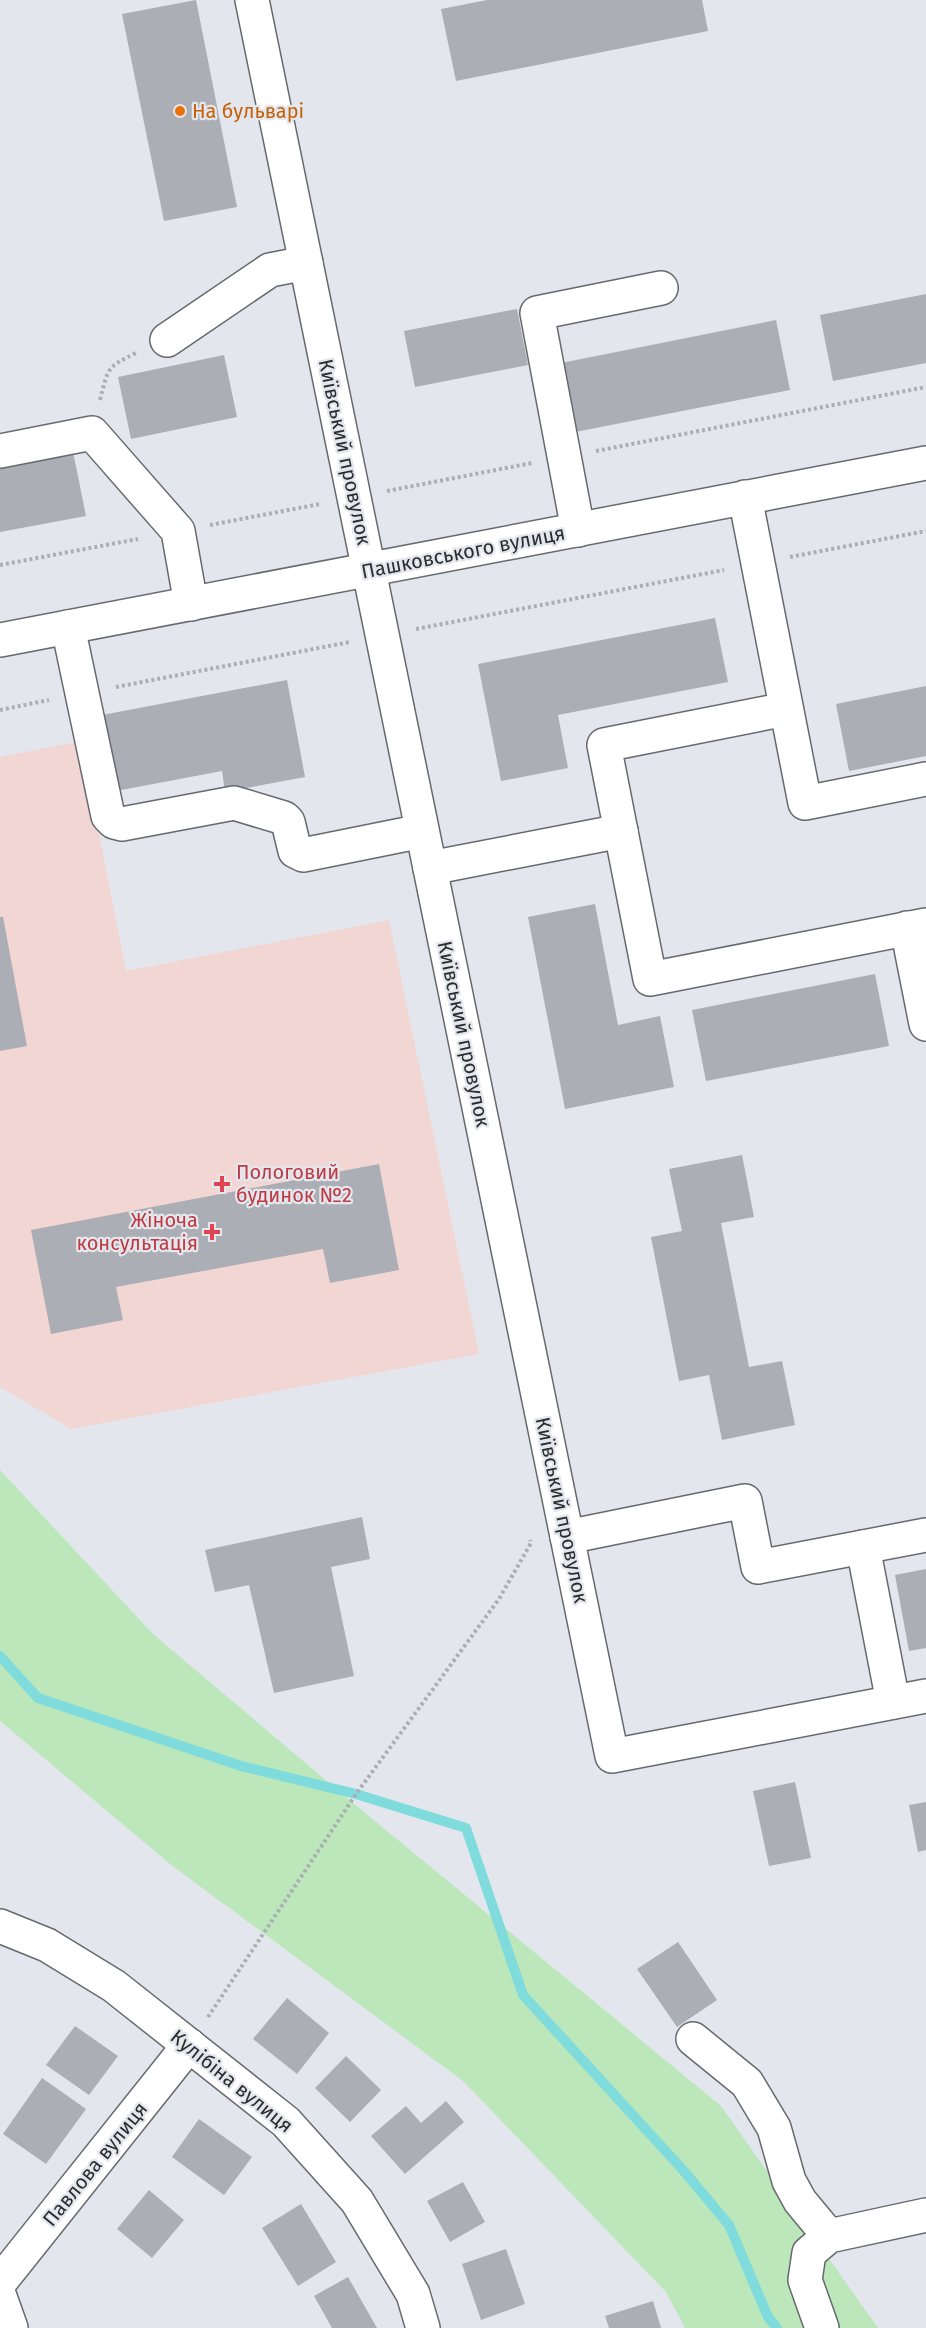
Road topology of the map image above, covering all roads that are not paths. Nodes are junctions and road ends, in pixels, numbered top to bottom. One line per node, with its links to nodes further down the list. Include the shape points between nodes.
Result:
1 (252, 0): 2 (street, Київський провулок)
2 (306, 263): 4 (street, via 270,270); 9 (street, Київський провулок)
3 (661, 288): 8 (street, via 537,313)
4 (167, 340)
5 (0, 451): 10 (street, via 92,433 178,531)
6 (926, 463): 7 (street, Пашковського вулиця)
7 (745, 497): 8 (street, Пашковського вулиця); 13 (street)
8 (578, 530): 9 (street, Пашковського вулиця)
9 (369, 570): 10 (street, Пашковського вулиця); 15 (street, Київський провулок)
10 (191, 604): 11 (street, Пашковського вулиця)
11 (68, 627): 12 (street, Пашковського вулиця); 15 (street, via 108,816 114,822 122,824 234,803 284,818 295,851 303,855)
12 (0, 640)
13 (786, 709): 14 (street, via 805,803); 16 (street, via 604,745)
14 (926, 779)
15 (422, 831): 17 (street, Київський провулок)
16 (621, 831): 17 (street); 18 (street, via 650,979)
17 (430, 868): 21 (street, Київський провулок)
18 (917, 927): 19 (street)
19 (926, 1024)
20 (926, 1535): 22 (street)
21 (567, 1537): 22 (street, via 745,1501 758,1567); 24 (street, Київський провулок, via 612,1756)
22 (863, 1547): 24 (street)
23 (926, 1696): 24 (street, Київський провулок)
24 (893, 1702)
25 (0, 1926): 27 (street, Кулібіна вулиця, via 47,1945 114,1986)
26 (693, 2039): 29 (street, via 747,2083 774,2128 789,2181)
27 (189, 2045): 30 (street, Павлова вулиця); 33 (street, Кулібіна вулиця, via 286,2122 357,2201 413,2294)
28 (926, 2215): 29 (street)
29 (829, 2236): 34 (street, via 808,2253 806,2280)
30 (0, 2282)
31 (0, 2297): 32 (street)
32 (11, 2328)
33 (423, 2328)
34 (822, 2328)

